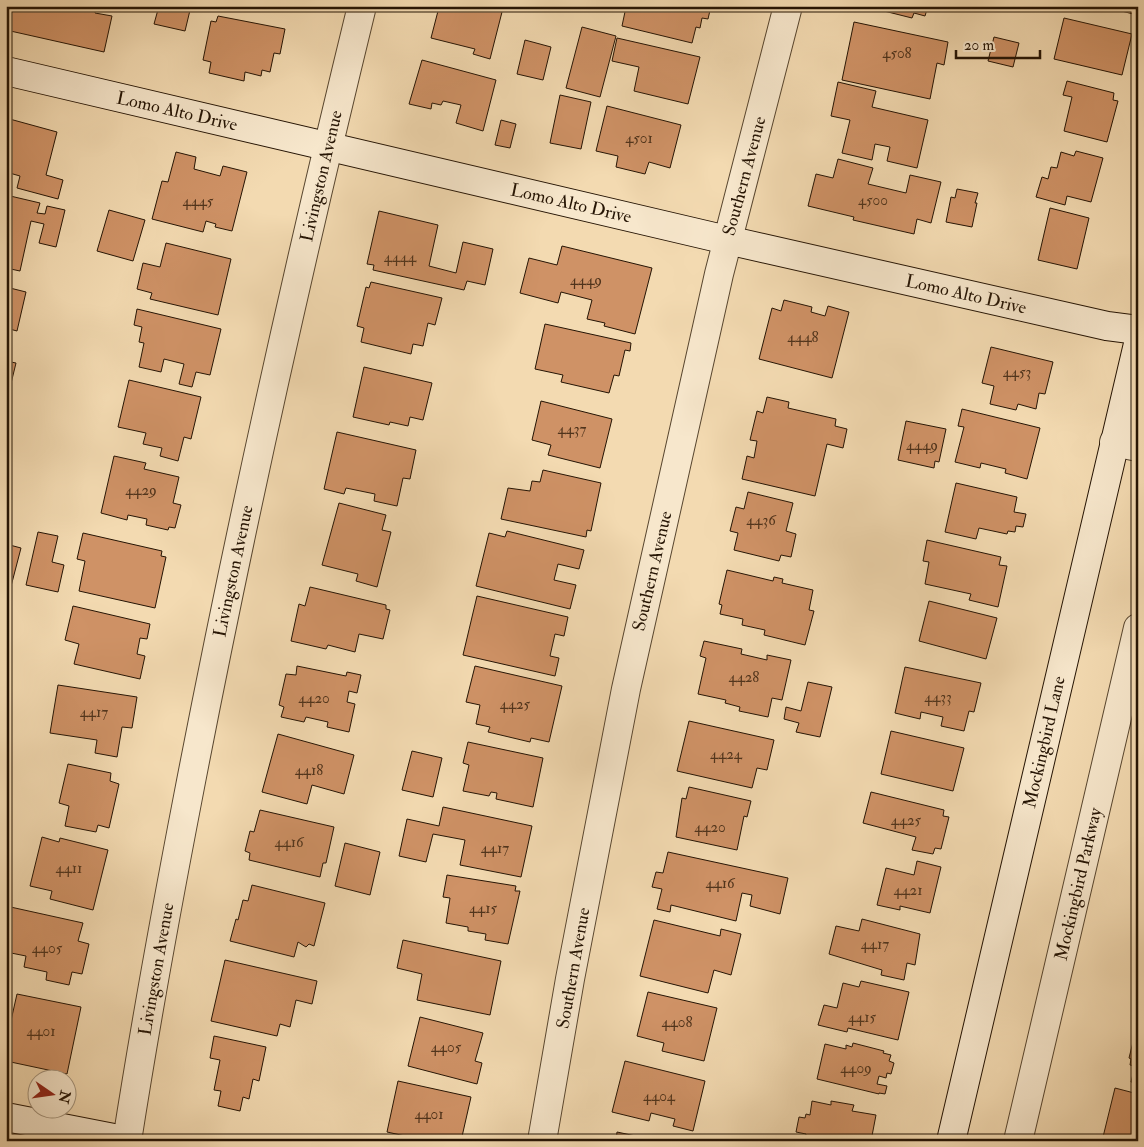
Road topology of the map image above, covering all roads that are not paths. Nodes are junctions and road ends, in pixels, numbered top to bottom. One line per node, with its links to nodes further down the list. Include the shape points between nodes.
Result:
1 (362, 6): 4 (street, Livingston Avenue)
2 (788, 6): 5 (street, Southern Avenue)
3 (6, 71): 4 (street, Lomo Alto Drive)
4 (328, 146): 5 (street, Lomo Alto Drive); 11 (street, Livingston Avenue, via 261,435 207,697 154,973)
5 (727, 240): 6 (street, Lomo Alto Drive, via 1107,326); 12 (street, Southern Avenue, via 626,689)
6 (1138, 330)
7 (1138, 344): 8 (street, Mockingbird Lane)
8 (1126, 445): 13 (street, Mockingbird Lane)
9 (1138, 628): 14 (street, Mockingbird Parkway)
10 (6, 1117): 11 (street)
11 (128, 1141)
12 (542, 1141)
13 (951, 1141)
14 (1018, 1141)

